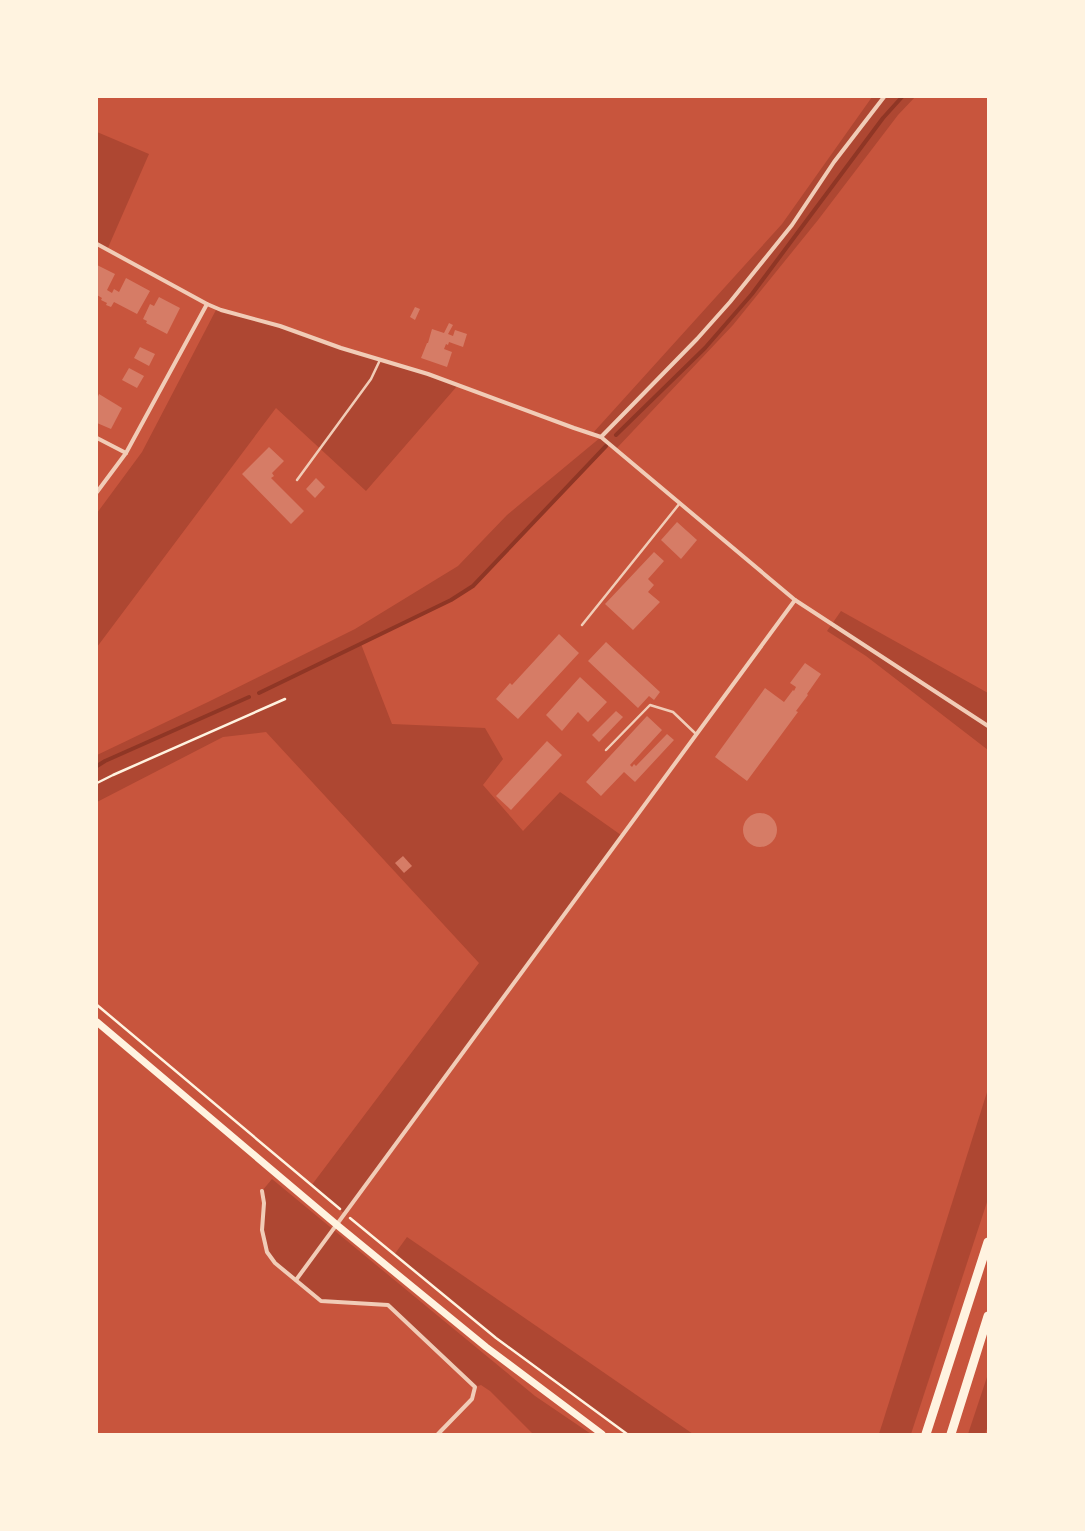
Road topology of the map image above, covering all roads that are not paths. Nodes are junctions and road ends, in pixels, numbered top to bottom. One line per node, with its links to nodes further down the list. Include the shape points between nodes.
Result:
1 (884, 97): 5 (street, via 834,162 792,225 730,302)
2 (97, 244): 3 (street)
3 (207, 304): 4 (street); 7 (street)
4 (380, 360): 5 (street, via 428,374); 8 (lane, via 371,379)
5 (601, 437): 10 (street)
6 (97, 438): 7 (street)
7 (126, 453): 9 (street)
8 (297, 480)
9 (97, 492)
10 (680, 502): 11 (street); 12 (lane)
11 (795, 600): 13 (street); 14 (street)
12 (582, 625)
13 (988, 726)
14 (696, 734): 15 (lane, via 672,712 650,706); 18 (street)
15 (606, 750)
16 (97, 1022): 18 (main road)
17 (262, 1191): 20 (street, via 262,1230 267,1252)
18 (337, 1225): 20 (street); 23 (main road, via 486,1347)
19 (988, 1242): 24 (highway)
20 (296, 1280): 22 (street, via 321,1301 388,1305 475,1387 472,1399)
21 (988, 1316): 25 (highway)
22 (438, 1434)
23 (602, 1434)
24 (926, 1434)
25 (950, 1434)

